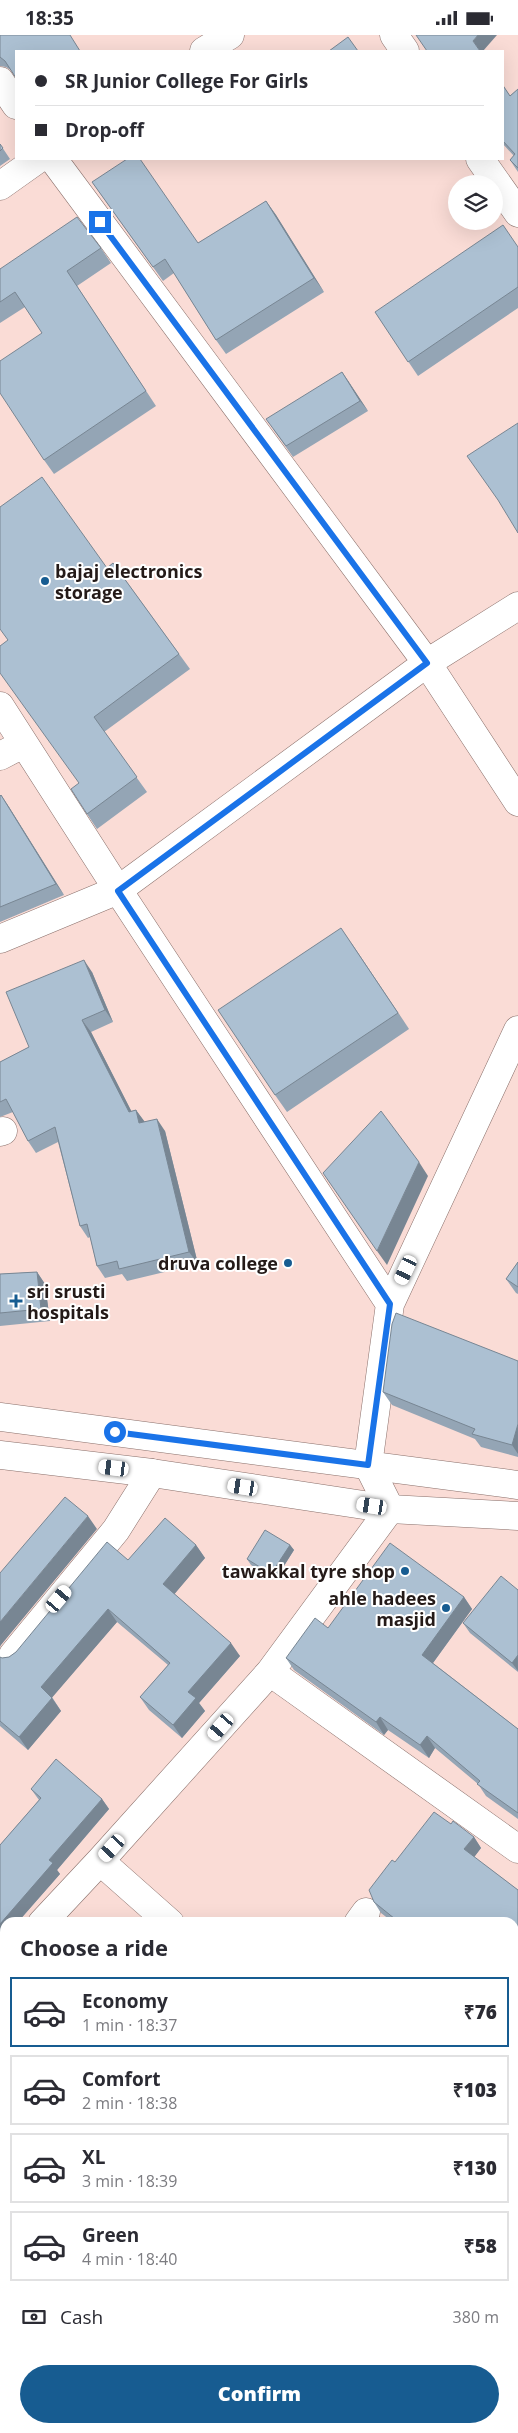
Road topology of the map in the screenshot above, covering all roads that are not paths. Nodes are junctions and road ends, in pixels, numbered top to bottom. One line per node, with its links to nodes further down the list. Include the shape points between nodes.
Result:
1 (230, 35): 3 (street)
2 (394, 35): 4 (street)
3 (206, 50)
4 (404, 50)
5 (0, 81): 6 (street)
6 (15, 104)
7 (37, 160): 10 (street)
8 (54, 160): 13 (street)
9 (481, 160): 11 (street)
10 (0, 187)
11 (518, 213)
12 (518, 606): 13 (street)
13 (427, 663): 16 (street); 17 (street)
14 (0, 706): 15 (street)
15 (12, 750): 17 (street)
16 (518, 802)
17 (118, 891): 18 (street); 20 (street)
18 (0, 939)
19 (518, 1030): 20 (street)
20 (390, 1304): 23 (street)
21 (0, 1417): 23 (street)
22 (0, 1455): 24 (street)
23 (368, 1465): 25 (street); 26 (street)
24 (152, 1473): 26 (street); 28 (street, via 116,1530)
25 (518, 1485)
26 (390, 1509): 27 (street); 29 (street)
27 (516, 1517)
28 (13, 1655)
29 (270, 1672): 30 (street); 31 (street)
30 (518, 1849)
31 (100, 1861): 32 (street); 33 (street)
32 (48, 1917)
33 (163, 1917)

